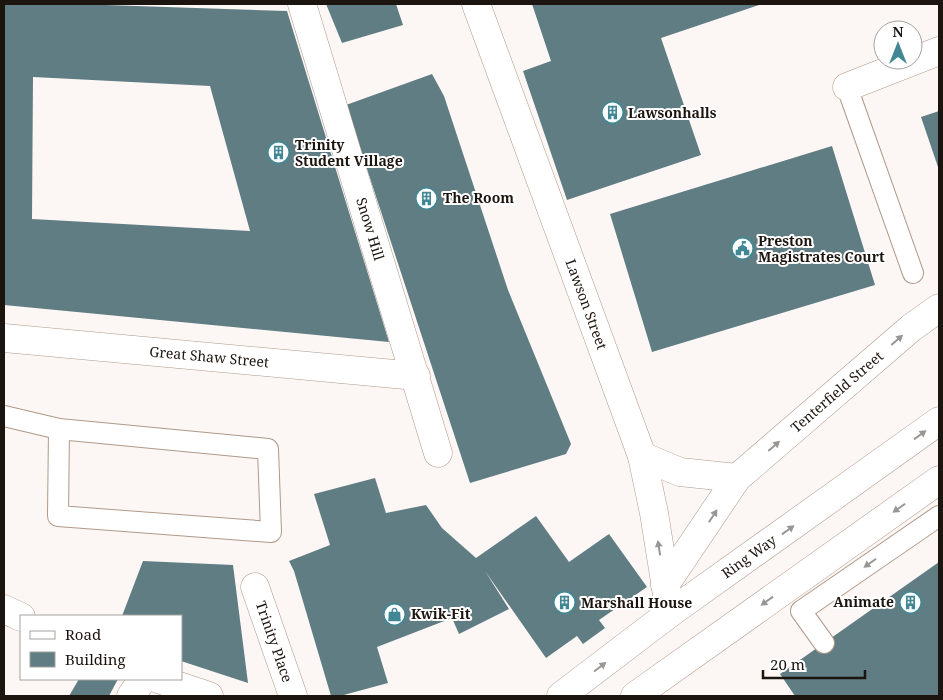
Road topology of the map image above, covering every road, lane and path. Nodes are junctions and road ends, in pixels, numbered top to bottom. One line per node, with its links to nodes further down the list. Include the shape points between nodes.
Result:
1 (302, 4): 8 (main road, Snow Hill)
2 (476, 4): 13 (main road, Lawson Street)
3 (939, 51): 4 (main road)
4 (847, 87): 5 (lane)
5 (913, 273)
6 (939, 308): 14 (main road, Tenterfield Street, one-way to 6, via 911,328)
7 (4, 338): 8 (main road, Great Shaw Street)
8 (416, 376): 12 (main road, Snow Hill)
9 (4, 416): 11 (lane)
10 (939, 421): 20 (main road, Ring Way, one-way to 10)
11 (59, 429): 11 (lane, via 268,449 272,532 58,516)
12 (438, 453)
13 (642, 456): 14 (main road, via 680,472); 17 (main road, Lawson Street, one-way to 13)
14 (737, 478): 17 (main road, Tenterfield Street, one-way to 14)
15 (939, 480): 29 (main road, one-way to 29)
16 (939, 516): 22 (lane, one-way to 22, via 801,611)
17 (665, 584): 20 (main road, Lawson Street)
18 (255, 587): 27 (main road, Trinity Place)
19 (4, 609): 21 (main road)
20 (670, 613): 28 (main road, Ring Way, one-way to 20)
21 (20, 617)
22 (824, 643)
23 (142, 680): 25 (main road)
24 (161, 680): 26 (main road)
25 (131, 696)
26 (209, 696)
27 (293, 696)
28 (561, 696)
29 (636, 696)

